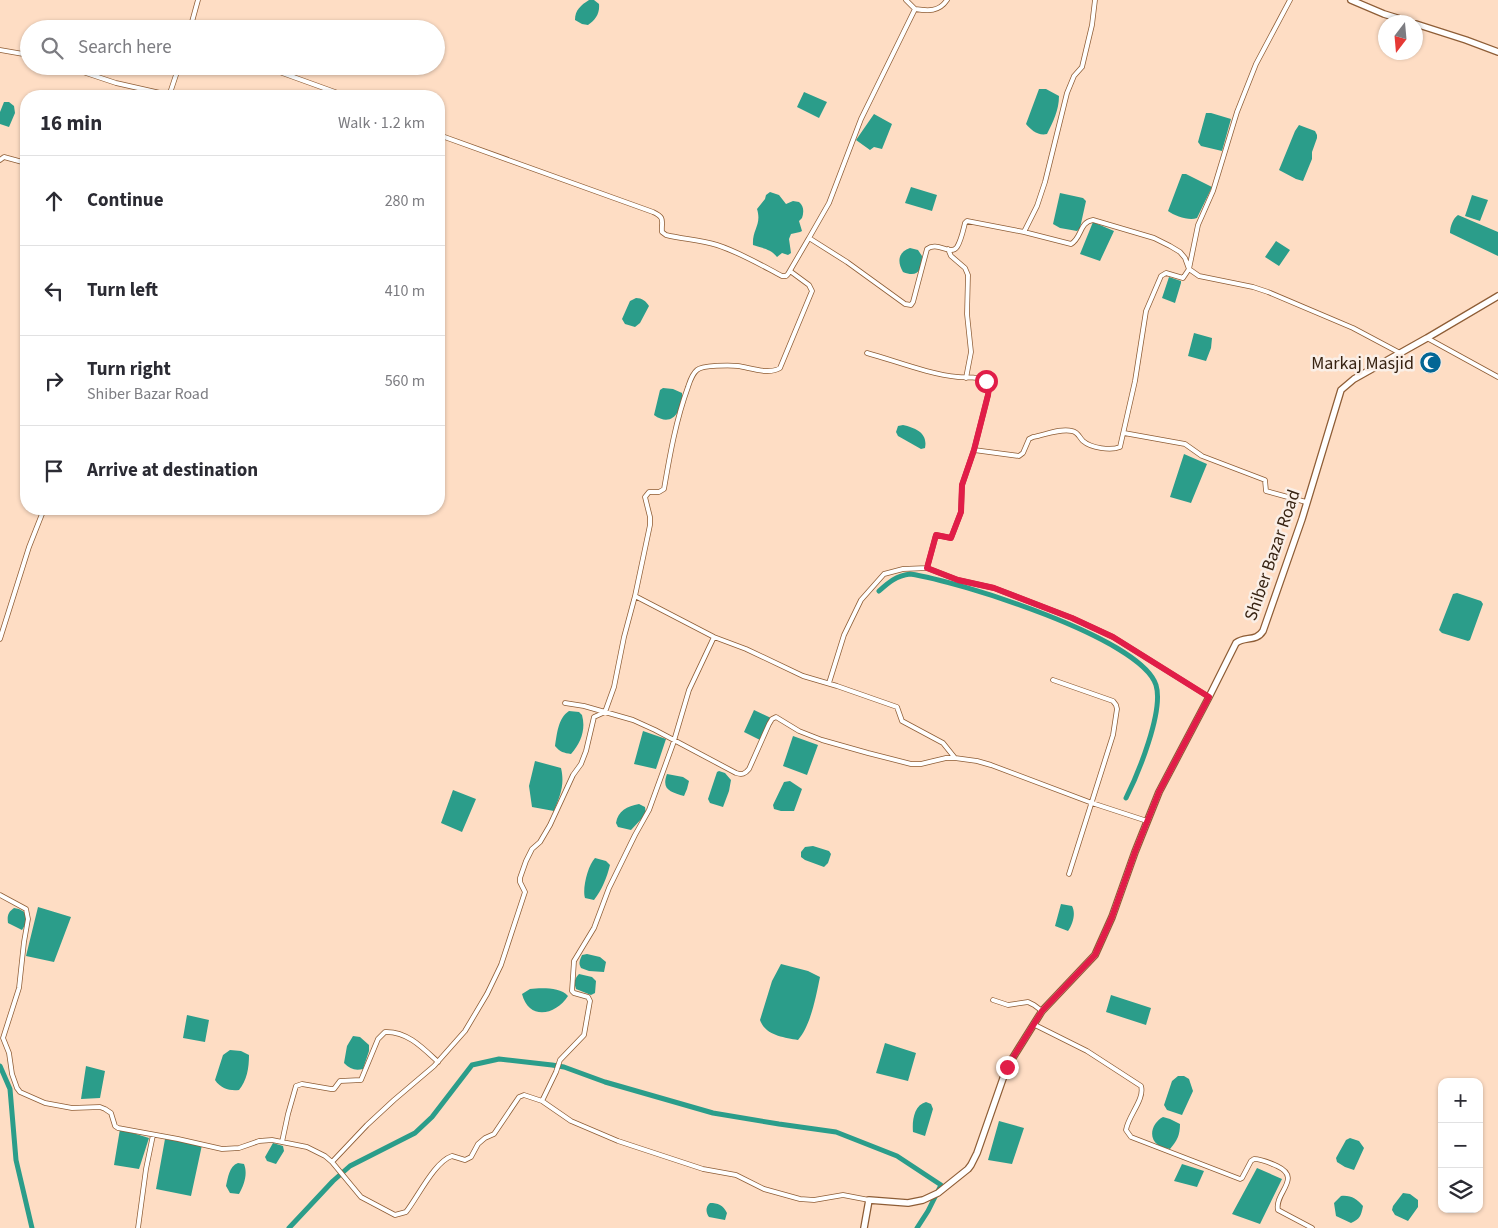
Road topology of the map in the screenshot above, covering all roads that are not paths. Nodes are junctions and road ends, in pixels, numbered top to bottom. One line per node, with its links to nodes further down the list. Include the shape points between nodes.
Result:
1 (198, 0): 9 (street)
2 (906, 0): 7 (street)
3 (947, 0): 7 (street, via 935,10)
4 (1095, 0): 23 (street, via 1082,67 1067,93 1045,182)
5 (1290, 0): 26 (street, via 1256,64 1237,112 1214,191 1198,225)
6 (1351, 0): 8 (street)
7 (915, 9): 24 (street, via 862,119 829,203)
8 (1387, 15)
9 (192, 20)
10 (1423, 26): 12 (street)
11 (0, 50): 13 (street)
12 (1498, 52)
13 (20, 53)
14 (92, 75): 17 (street)
15 (176, 75): 18 (street)
16 (288, 75): 19 (street)
17 (145, 90)
18 (171, 90)
19 (329, 90)
20 (445, 137): 27 (street, via 653,212 661,217 662,232 666,235 718,245 782,276)
21 (0, 160): 22 (street, via 4,157)
22 (20, 161)
23 (1024, 232): 25 (street, via 967,221 958,246 953,251); 26 (street, via 1071,244 1084,223 1093,220 1170,246 1186,258)
24 (809, 238): 25 (street, via 909,305 913,302 927,249 936,246); 27 (street)
25 (948, 250): 33 (street, via 968,275 967,314 971,352)
26 (1189, 269): 31 (street, via 1199,276 1253,286 1353,328); 34 (street, via 1184,278 1166,273 1159,278 1146,311)
27 (790, 271): 39 (street, via 812,291 780,368 775,371 735,365 703,367 693,374 673,437 664,489 645,496 650,525)
28 (1498, 296): 29 (street, Shiber Bazar Road)
29 (1427, 338): 31 (street, Shiber Bazar Road); 32 (street)
30 (867, 353): 33 (street)
31 (1400, 353): 36 (street, Shiber Bazar Road, via 1341,390)
32 (1498, 377)
33 (966, 378): 35 (street, via 981,379 989,387)
34 (1124, 433): 35 (street, via 1120,447 1116,449 1084,442 1077,433 1066,430 1029,439 1019,456); 36 (street, via 1186,444 1202,456 1265,480 1266,491)
35 (974, 450): 38 (street, via 962,485 961,512 951,538 936,535)
36 (1306, 502): 44 (street, Shiber Bazar Road, via 1263,631 1256,638 1236,643)
37 (42, 515): 41 (street)
38 (927, 568): 43 (street, via 884,574 861,600 844,635); 44 (street, via 958,580 994,588 1072,618 1113,637)
39 (635, 596): 40 (street); 46 (street)
40 (714, 637): 43 (street, via 803,676); 47 (street, via 689,690)
41 (0, 639)
42 (1053, 680): 49 (street, via 1116,704 1113,735)
43 (829, 683): 48 (street, via 897,707 902,721 943,743)
44 (1209, 697): 50 (street, Shiber Bazar Road)
45 (565, 703): 46 (street)
46 (605, 712): 47 (street, via 633,720); 57 (street, via 594,717 581,764 550,825 526,861 520,878 525,892 501,965 465,1031)
47 (674, 741): 48 (street, via 736,773 744,774 750,769 769,724 776,716 799,731 822,740 912,764); 58 (street, via 649,810 608,888 594,928 574,961 572,991 590,999 584,1035 560,1060)
48 (955, 758): 49 (street, via 991,765)
49 (1092, 803): 50 (street); 51 (street)
50 (1147, 821): 54 (street, Shiber Bazar Road, via 1095,955)
51 (1068, 874)
52 (0, 895): 56 (street, via 26,909 29,915 19,988)
53 (993, 1000): 54 (street, via 1008,1005 1028,1002)
54 (1042, 1011): 55 (street, Shiber Bazar Road)
55 (1035, 1025): 62 (street, Shiber Bazar Road, via 1007,1067 978,1152 968,1169 931,1197 915,1203); 65 (street, via 1087,1051 1141,1086 1142,1096 1127,1123 1126,1130 1131,1137 1240,1179 1254,1159 1278,1167 1287,1173 1288,1180 1277,1204 1278,1210)
56 (2, 1040): 59 (street, via 20,1092 45,1103 72,1108 100,1107 110,1113 115,1126)
57 (438, 1062): 60 (street, via 410,1038 385,1032 378,1039 361,1080 340,1081 334,1089 296,1086); 61 (street, via 367,1125)
58 (542, 1101): 61 (street, via 524,1095 519,1097 494,1134 484,1138 470,1157 465,1160 452,1156 443,1161 406,1212 395,1215 361,1197); 62 (street, via 571,1121 618,1141 703,1169 736,1175 764,1189 800,1199 838,1195)
59 (153, 1135): 60 (street, via 222,1149 239,1148 258,1141); 63 (street)
60 (282, 1142): 61 (street, via 307,1147)
61 (332, 1162)
62 (869, 1200): 64 (street)
63 (138, 1228)
64 (864, 1228)
65 (1312, 1228)

